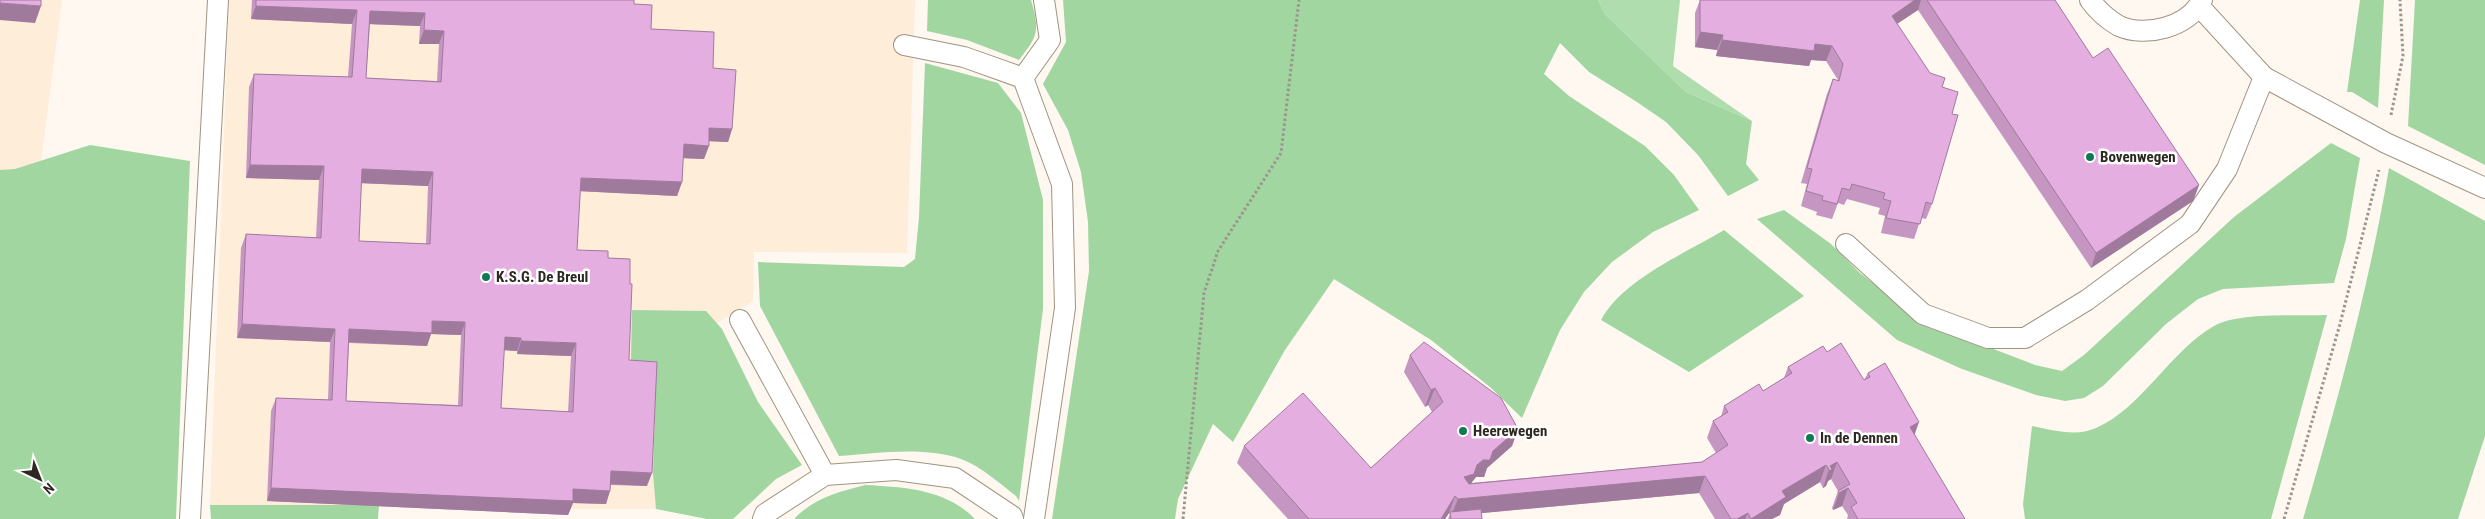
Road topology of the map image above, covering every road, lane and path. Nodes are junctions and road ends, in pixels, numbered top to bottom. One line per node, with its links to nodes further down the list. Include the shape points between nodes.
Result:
1 (218, 0): 15 (lane)
2 (1044, 0): 9 (lane, via 1050,40)
3 (1300, 0): 19 (path, via 1281,153 1218,251 1204,293)
4 (2090, 0): 6 (lane, via 2102,15 2120,26 2142,31 2164,29 2183,20)
5 (2400, 0): 10 (path, via 2403,56)
6 (2201, 3): 8 (lane)
7 (904, 45): 9 (lane, via 964,56)
8 (2264, 77): 10 (lane); 12 (lane, via 2227,169 2190,224 2087,300 2025,338 1988,338 1923,314)
9 (1023, 78): 18 (lane, via 1062,184 1065,308)
10 (2386, 143): 11 (lane); 20 (path, via 2340,324)
11 (2485, 188)
12 (1846, 244)
13 (740, 320): 14 (lane)
14 (825, 475): 16 (lane, via 765,514); 17 (lane, via 896,470 955,478)
15 (190, 519)
16 (763, 519)
17 (1013, 519)
18 (1034, 519)
19 (1183, 519)
20 (2284, 519)

